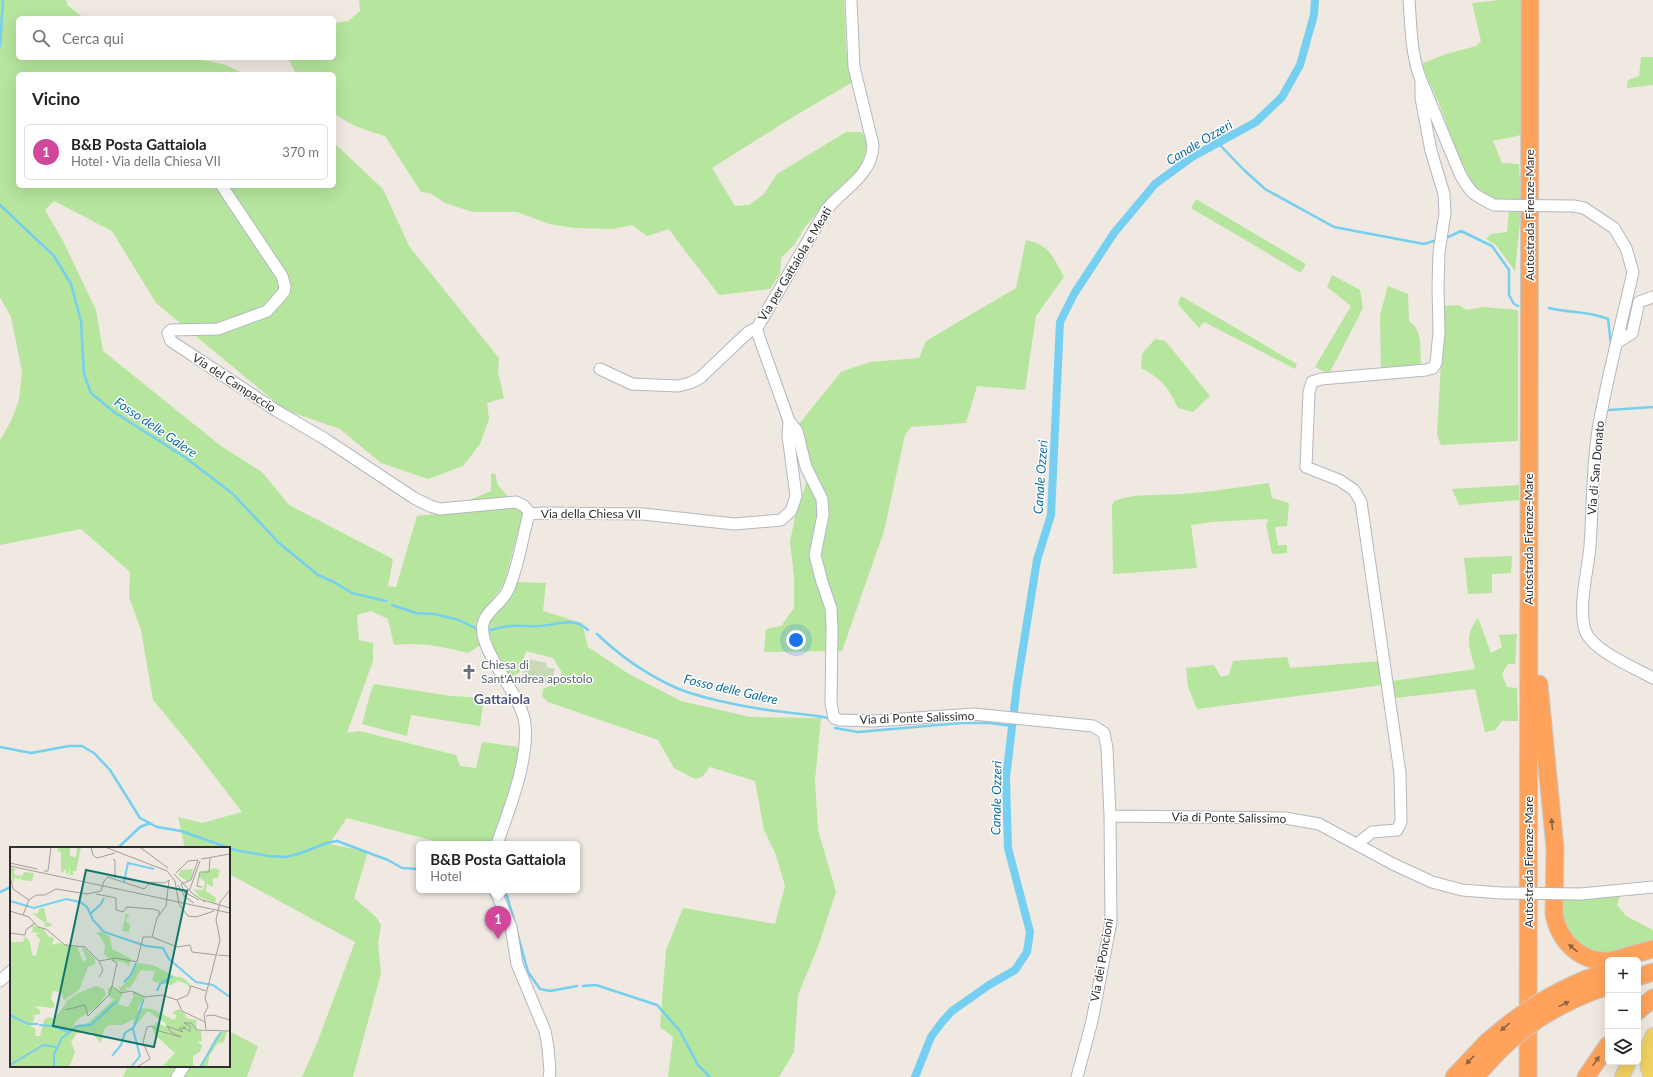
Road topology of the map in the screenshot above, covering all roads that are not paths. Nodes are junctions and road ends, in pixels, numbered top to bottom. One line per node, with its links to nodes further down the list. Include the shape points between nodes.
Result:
1 (850, 0): 8 (street, Via per Gattaiola e Meati, via 854,67 874,145 873,156 858,179 835,198 826,210)
2 (1409, 0): 5 (street, via 1412,42 1416,68)
3 (1530, 0): 41 (highway, Autostrada Firenze-Mare)
4 (1541, 0): 14 (highway, Autostrada Firenze-Mare)
5 (1421, 80): 9 (street, Via di San Donato, bridge, via 1460,174 1474,196 1494,205 1584,208 1614,228 1626,248 1633,272); 17 (street, via 1421,98 1444,194 1445,213 1439,252 1439,332 1436,363 1433,368 1426,370 1321,379 1312,382 1309,392 1306,467 1339,480 1354,490 1361,502 1400,773 1402,822 1397,830 1372,832)
6 (223, 188): 12 (street, Via del Campaccio, via 282,276 284,292 267,311 233,324 201,330 171,330 168,333 172,342 430,506 440,508 516,502)
7 (1653, 297): 9 (street, via 1639,302 1632,333)
8 (757, 328): 10 (street, via 738,342 700,378 690,383 678,386 632,384); 11 (street, Via per Gattaiola e Meati)
9 (1618, 342): 13 (street, Via di San Donato, via 1596,445 1590,547 1583,607 1586,630 1591,640)
10 (600, 369)
11 (789, 421): 12 (street, Via della Chiesa VII, via 788,436 796,496 791,511 781,520 734,524 643,514); 15 (street, Via di Ponte Salissimo, via 797,430 806,468 822,500 823,515 815,555 831,608 831,704 834,718 874,721 974,714 1093,726 1104,733 1107,748)
12 (531, 514): 16 (street, Via della Chiesa VII, via 507,592 483,624 487,646 519,705 525,724 517,786)
13 (1653, 678)
14 (1539, 684): 23 (highway, one-way to 14, via 1581,954 1563,938 1556,924 1554,848); 41 (highway, Autostrada Firenze-Mare)
15 (1110, 816): 17 (street, Via di Ponte Salissimo, via 1285,818 1319,824); 44 (street, Via dei Poncioni, via 1111,922 1092,1021)
16 (498, 841)
17 (1357, 844): 18 (street, Via di Ponte Salissimo, bridge, via 1432,882 1462,890 1581,894)
18 (1653, 887)
19 (496, 893): 43 (street, via 511,927 517,964 545,1032)
20 (1653, 949): 21 (highway)
21 (1625, 957)
22 (1653, 959): 24 (highway)
23 (1605, 961)
24 (1641, 963)
25 (10, 972): 29 (street)
26 (1653, 972): 28 (highway)
27 (1605, 974): 30 (highway)
28 (1641, 975)
29 (0, 981)
30 (1589, 986): 31 (highway); 37 (highway, bridge, via 1568,987 1533,1006 1506,1026)
31 (1605, 986)
32 (1653, 998): 33 (highway)
33 (1641, 1008)
34 (1653, 1028): 36 (main road)
35 (1653, 1035): 49 (main road, via 1647,1061)
36 (1641, 1042)
37 (1493, 1047): 45 (highway, one-way to 45); 46 (highway)
38 (1605, 1049): 47 (highway, one-way to 38)
39 (1628, 1065): 48 (main road)
40 (183, 1067): 42 (street)
41 (1531, 1074)
42 (178, 1077)
43 (549, 1077)
44 (1077, 1077)
45 (1454, 1077)
46 (1475, 1077)
47 (1586, 1077)
48 (1622, 1077)
49 (1651, 1077)

